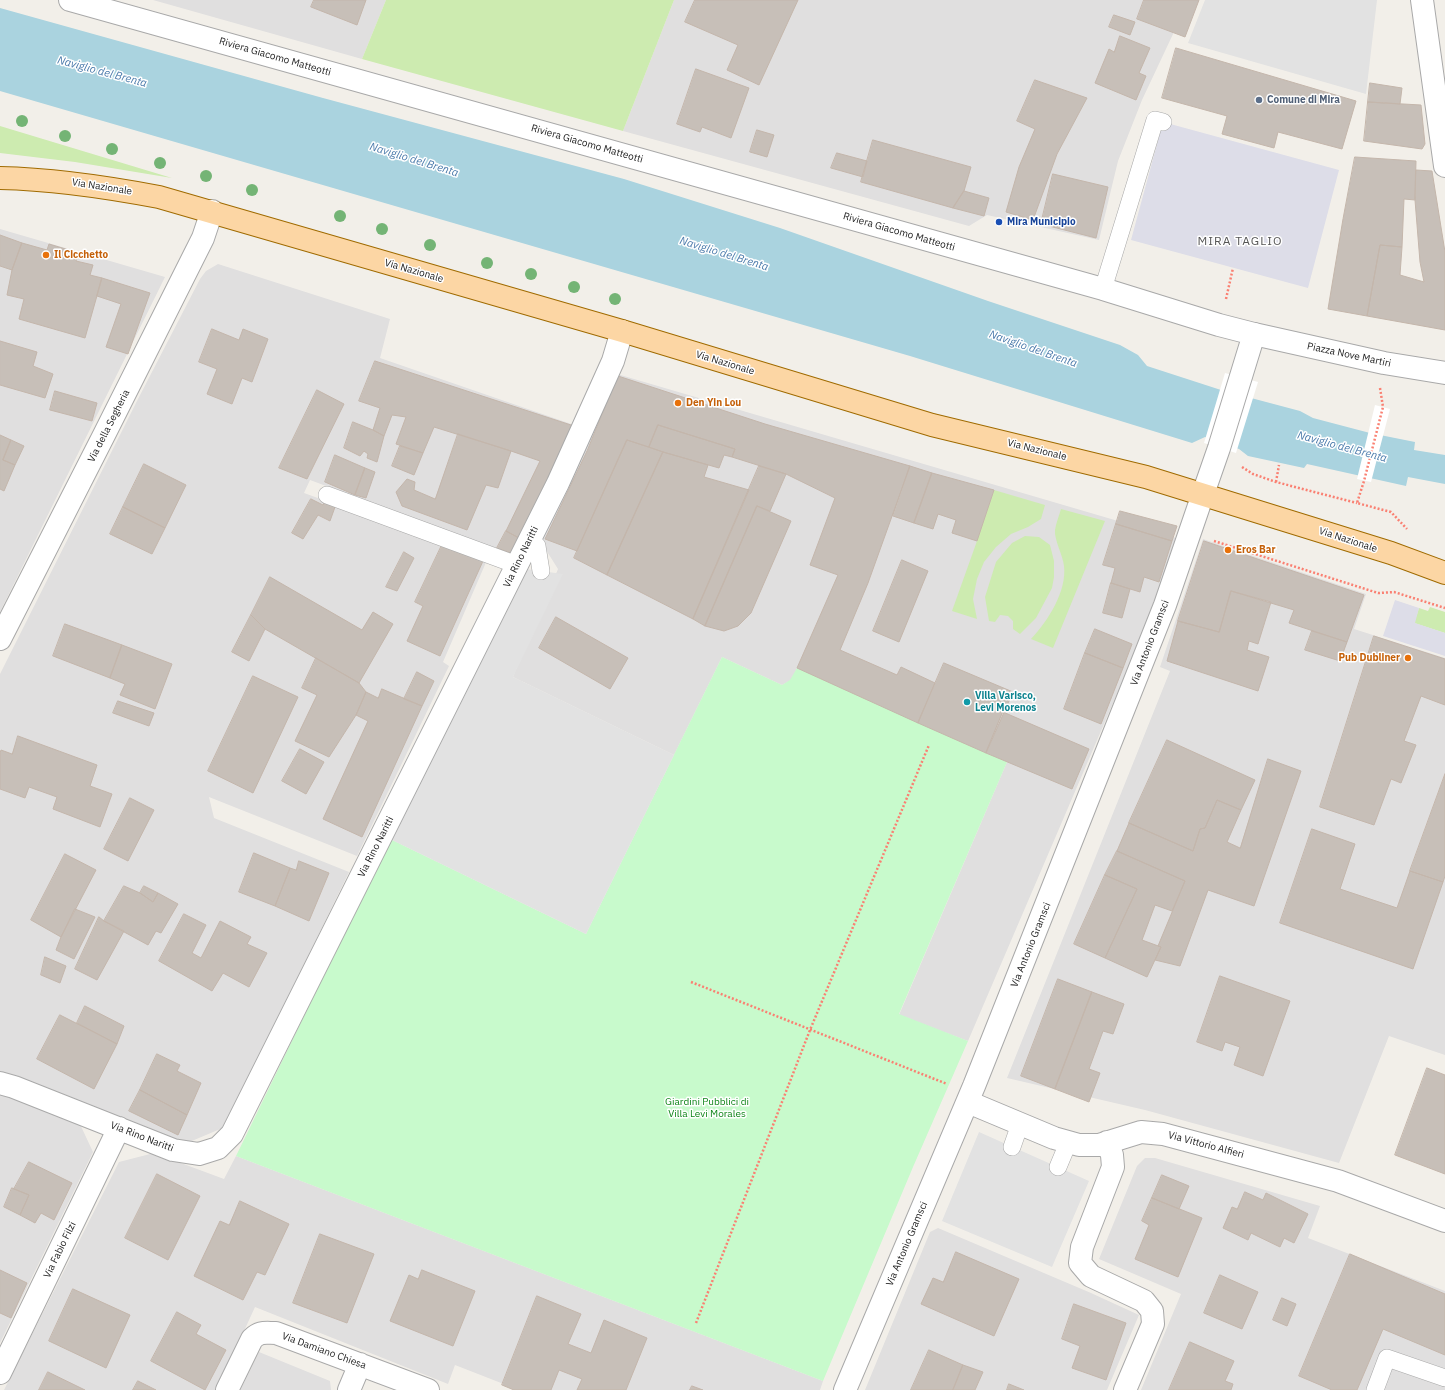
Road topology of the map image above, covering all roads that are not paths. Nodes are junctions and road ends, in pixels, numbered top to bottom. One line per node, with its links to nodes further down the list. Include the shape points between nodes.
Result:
1 (70, 0): 7 (street, Riviera Giacomo Matteotti)
2 (1422, 0): 4 (street)
3 (1163, 122): 7 (lane, via 1155,120)
4 (1445, 166)
5 (0, 178): 6 (main road, Via Nazionale, via 31,178 86,184 159,196)
6 (212, 211): 8 (main road, Via Nazionale); 17 (street, Via della Segheria, via 200,245)
7 (1103, 289): 9 (street, Piazza Nove Martiri)
8 (622, 331): 11 (main road, Via Nazionale, via 932,425 1146,477); 13 (street, Via Rino Naritti, via 613,361 558,483)
9 (1254, 334): 10 (street, Piazza Nove Martiri, via 1384,363); 11 (street)
10 (1445, 373)
11 (1203, 494): 16 (main road, Via Nazionale, via 1391,553); 19 (street, Via Antonio Gramsci, via 1165,605)
12 (327, 495): 14 (lane)
13 (528, 542): 14 (street, Via Rino Naritti); 15 (lane, via 537,546)
14 (517, 565): 21 (street, Via Rino Naritti, via 232,1134 218,1148 199,1154 173,1150)
15 (541, 571)
16 (1445, 573)
17 (0, 639)
18 (0, 1083): 21 (street, Via Rino Naritti)
19 (968, 1102): 20 (street, Via Vittorio Alfieri); 33 (street, Via Antonio Gramsci)
20 (1020, 1124): 23 (street, Via Vittorio Alfieri); 24 (lane)
21 (119, 1128): 28 (street, Via Fabio Filzi)
22 (1107, 1142): 23 (street, Via Vittorio Alfieri, via 1089,1146); 26 (street, Via Vittorio Alfieri, via 1141,1132 1163,1134 1338,1180); 34 (street, via 1113,1167 1082,1247 1080,1263 1091,1276 1144,1300 1152,1311 1153,1324)
23 (1068, 1143): 25 (lane)
24 (1012, 1147)
25 (1058, 1167)
26 (1445, 1221)
27 (360, 1364): 30 (street, Via Damiano Chiesa, via 276,1333 257,1334 252,1339); 31 (street); 32 (street, Via Damiano Chiesa)
28 (0, 1373)
29 (1445, 1378): 35 (lane, via 1387,1358)
30 (227, 1390)
31 (349, 1390)
32 (428, 1390)
33 (845, 1390)
34 (1125, 1390)
35 (1375, 1390)

